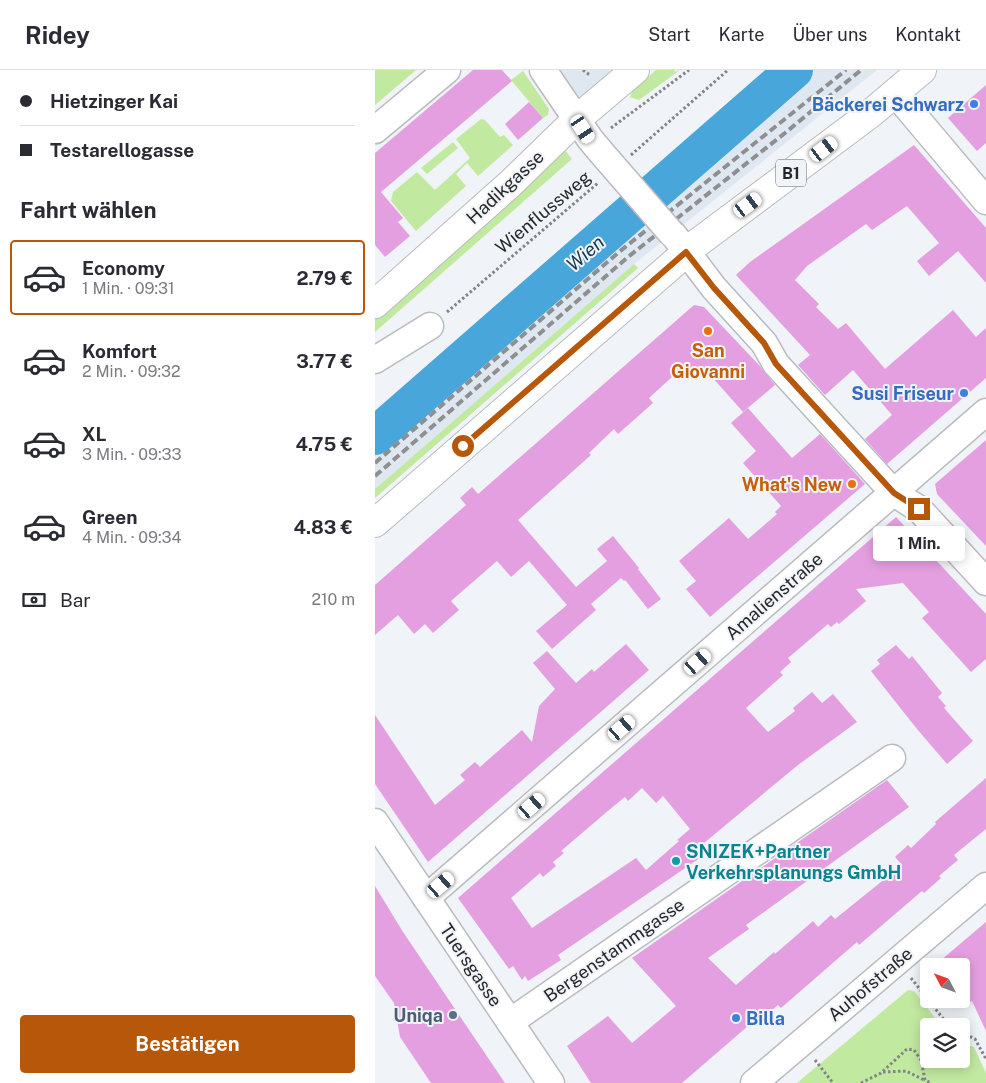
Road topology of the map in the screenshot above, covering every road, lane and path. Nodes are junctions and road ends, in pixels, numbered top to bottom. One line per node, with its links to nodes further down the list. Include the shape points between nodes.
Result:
1 (447, 70): 9 (street)
2 (543, 70): 8 (street)
3 (635, 70): 8 (main road, Hadikgasse)
4 (689, 70): 10 (path)
5 (728, 70): 11 (path)
6 (922, 70): 7 (main road, B1)
7 (895, 93): 13 (street); 14 (main road, B1)
8 (577, 119): 10 (street, via 590,139); 15 (main road, Hadikgasse, via 511,183)
9 (375, 130)
10 (603, 142): 14 (street, bridge)
11 (628, 157)
12 (600, 182): 16 (path, Wienflussweg)
13 (986, 201)
14 (679, 243): 19 (street, via 764,343 776,364); 20 (main road, B1)
15 (375, 304)
16 (430, 326): 17 (street)
17 (375, 360)
18 (986, 412): 19 (street, Amalienstraße)
19 (894, 493): 21 (street, via 919,509); 25 (street, Amalienstraße)
20 (375, 523)
21 (986, 582)
22 (892, 758): 28 (street, Bergenstammgasse)
23 (375, 822): 25 (street, Tuersgasse)
24 (986, 886): 26 (street, Auhofstraße)
25 (426, 898): 28 (street, Tuersgasse)
26 (897, 961): 27 (path); 35 (street, Auhofstraße)
27 (943, 1018)
28 (510, 1022): 34 (street, Tuersgasse)
29 (970, 1036): 30 (path, via 975,1039)
30 (986, 1059)
31 (815, 1060): 36 (path)
32 (881, 1073): 33 (path, via 906,1071); 33 (path, via 902,1052 914,1050 921,1060); 37 (path)
33 (925, 1080): 38 (path)
34 (551, 1083)
35 (754, 1083)
36 (833, 1083)
37 (861, 1083)
38 (931, 1083)

